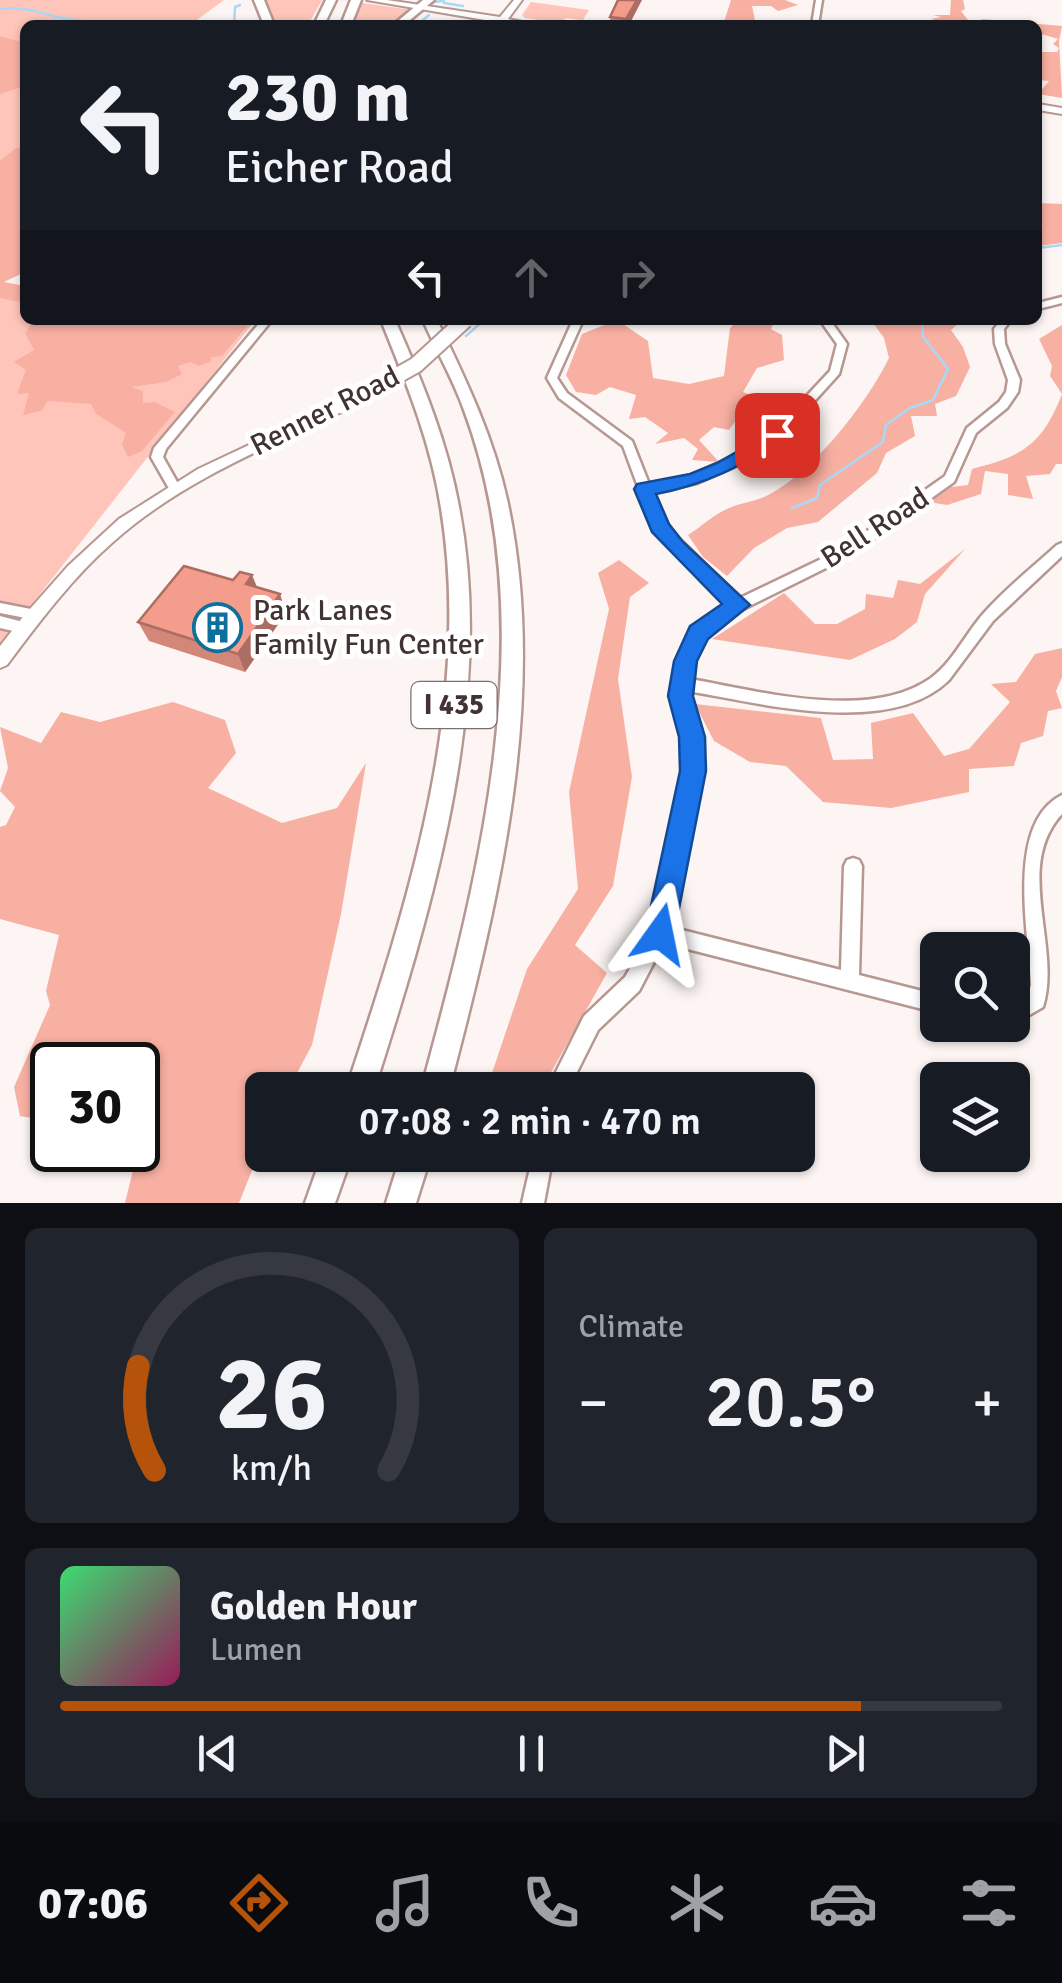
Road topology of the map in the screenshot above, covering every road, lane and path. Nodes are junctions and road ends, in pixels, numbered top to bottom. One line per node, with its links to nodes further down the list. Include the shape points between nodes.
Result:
1 (370, 0): 4 (main road)
2 (396, 0): 4 (main road)
3 (518, 0): 7 (main road)
4 (425, 4): 5 (highway); 6 (main road)
5 (404, 20)
6 (493, 20)
7 (503, 20)
8 (263, 325): 15 (street, via 160,448 157,457)
9 (390, 325): 30 (highway, I 435, via 427,402 443,458 455,521 460,633 436,827)
10 (433, 325): 31 (highway, I 435, via 486,450 504,533 512,640 492,854)
11 (460, 325): 15 (main road, Renner Road, bridge, via 416,365)
12 (576, 325): 16 (street, via 552,378 573,404 628,444)
13 (829, 325): 16 (street, via 842,344 838,366 777,435 709,474)
14 (1002, 325): 18 (street, Bell Road, via 1012,392 971,431 950,479 845,553)
15 (176, 489): 20 (main road, Renner Road, via 108,537)
16 (644, 489): 18 (street, via 660,527)
17 (1062, 548): 23 (street, via 978,629 955,665 898,701 814,704)
18 (738, 605): 23 (street, via 699,633)
19 (0, 608): 20 (street)
20 (31, 621): 21 (street); 22 (main road, Renner Road)
21 (0, 622)
22 (0, 660)
23 (682, 684): 26 (street, via 693,771)
24 (1062, 802): 29 (street, via 1044,819 1033,851 1040,984)
25 (853, 866): 27 (street)
26 (660, 934): 27 (street); 32 (street, via 632,984 592,1023)
27 (850, 982): 28 (street)
28 (920, 1000)
29 (1030, 1005)
30 (366, 1072)
31 (439, 1072)
32 (566, 1072)
33 (331, 1172): 36 (highway)
34 (411, 1172): 37 (highway)
35 (539, 1172): 38 (street)
36 (320, 1203)
37 (402, 1203)
38 (532, 1203)

